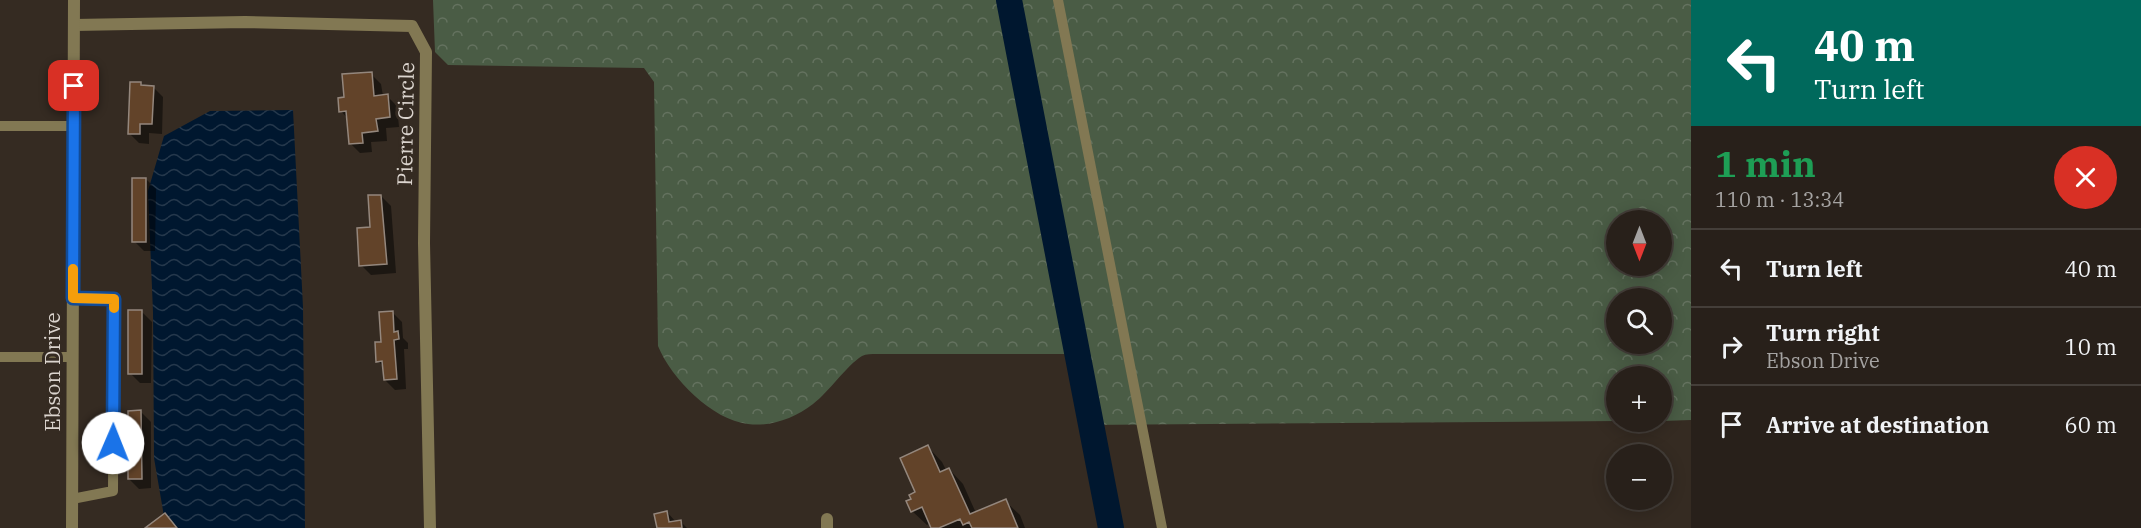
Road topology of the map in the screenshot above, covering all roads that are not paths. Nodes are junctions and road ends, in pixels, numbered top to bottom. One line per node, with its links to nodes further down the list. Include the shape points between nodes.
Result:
1 (74, 0): 3 (street, Ebson Drive)
2 (1058, 0): 12 (lane)
3 (74, 26): 5 (street, Ebson Drive); 11 (street, Pierre Circle, via 245,22 412,26 426,52 424,243)
4 (0, 126): 5 (lane)
5 (74, 126): 6 (street, Ebson Drive)
6 (73, 298): 8 (street, Ebson Drive); 9 (lane, via 114,299 114,348 113,491)
7 (0, 357): 8 (lane)
8 (72, 357): 9 (street, Ebson Drive)
9 (72, 499): 10 (street, Ebson Drive)
10 (72, 528)
11 (430, 528)
12 (1161, 528)

